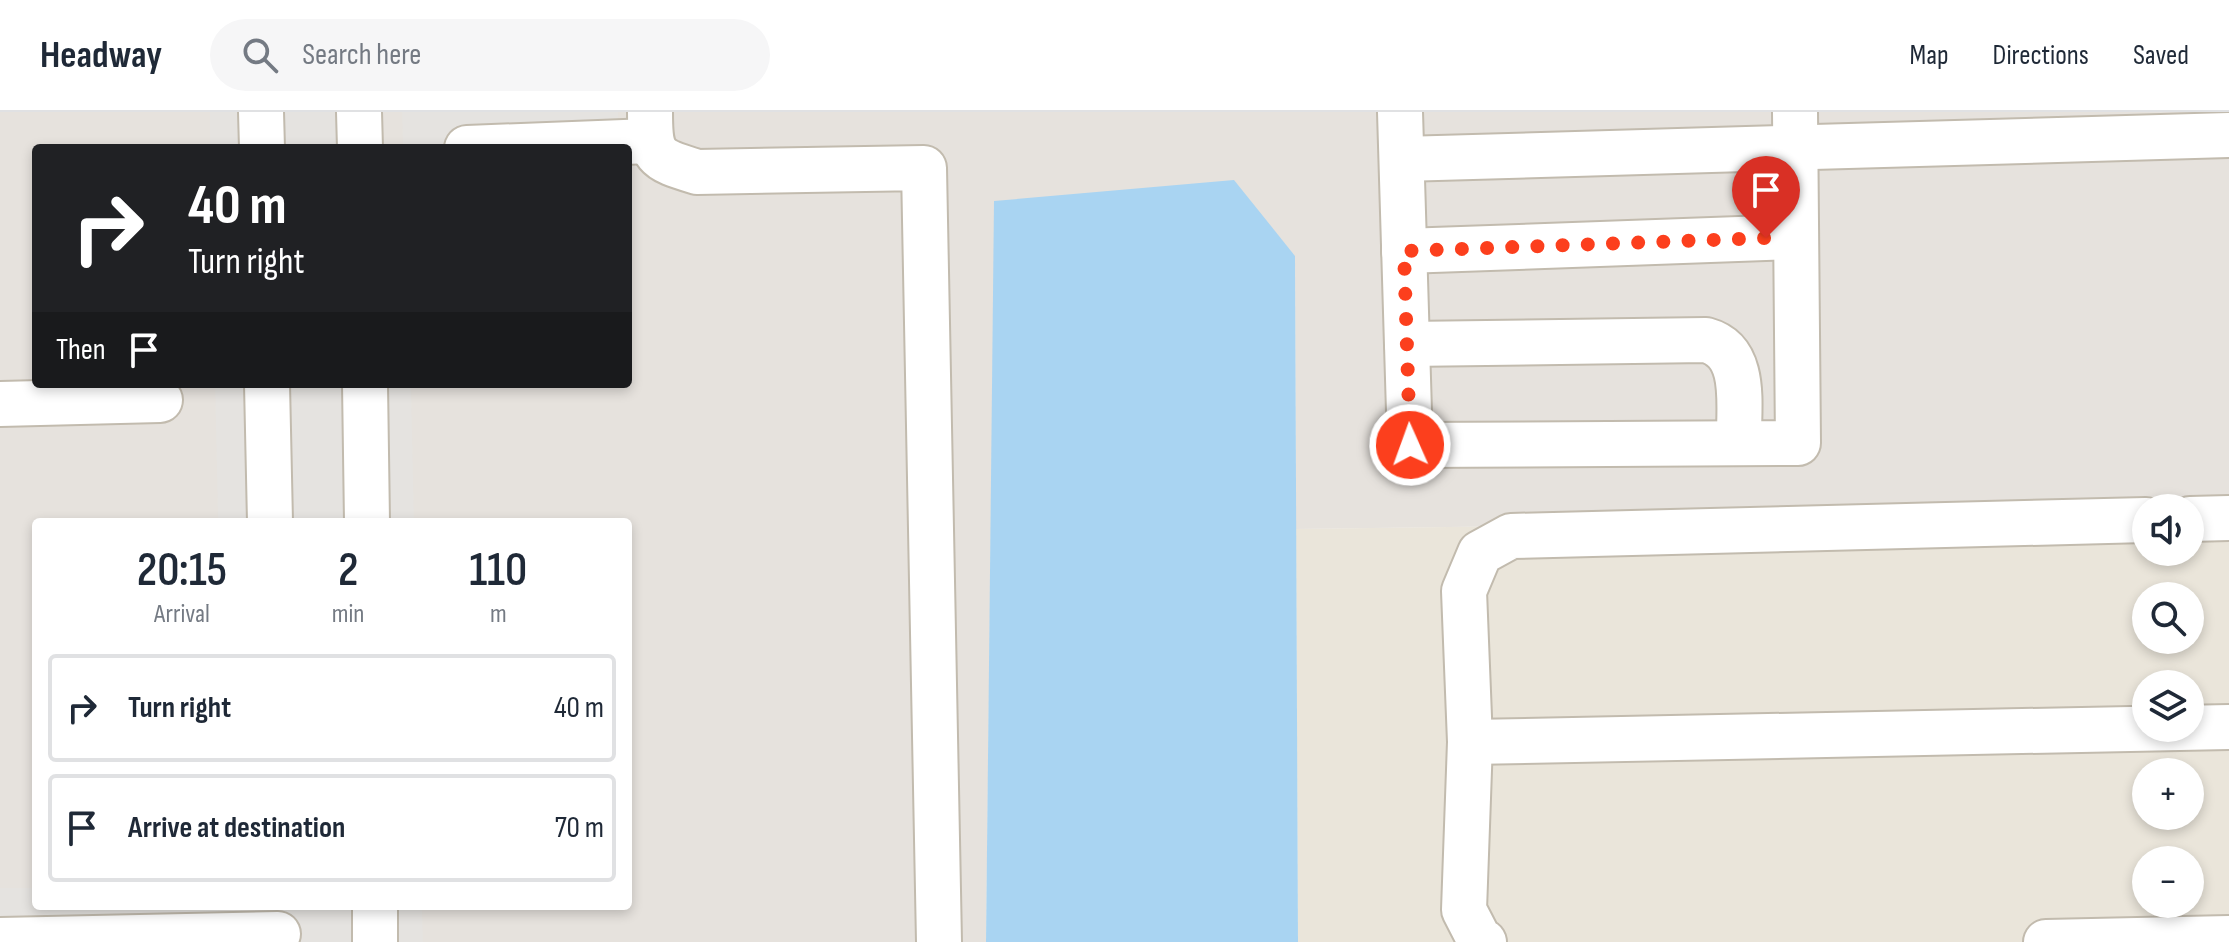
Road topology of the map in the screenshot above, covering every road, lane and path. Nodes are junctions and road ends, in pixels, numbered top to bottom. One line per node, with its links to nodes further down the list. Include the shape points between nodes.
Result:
1 (261, 112): 7 (lane)
2 (359, 112): 8 (lane)
3 (1400, 112): 10 (lane)
4 (650, 127): 9 (lane); 31 (lane, via 664,162 697,172 924,168)
5 (1796, 129): 6 (lane); 10 (lane); 11 (lane)
6 (2229, 135)
7 (262, 144)
8 (360, 144)
9 (502, 144)
10 (1402, 159): 12 (lane)
11 (1796, 237): 12 (lane); 18 (lane, via 1798,443)
12 (1404, 251): 13 (lane)
13 (1407, 344): 18 (lane, via 1706,340 1734,360); 18 (lane, via 1410,445)
14 (267, 388): 19 (lane)
15 (365, 388): 20 (lane)
16 (160, 400): 17 (lane)
17 (0, 404)
18 (1739, 443)
19 (270, 518)
20 (367, 518)
21 (2229, 518): 22 (lane)
22 (2204, 519)
23 (2132, 520): 25 (lane, via 1511,536 1480,553 1464,591)
24 (2229, 727): 25 (lane)
25 (1470, 742): 32 (lane, via 1464,910)
26 (375, 910): 30 (lane)
27 (278, 927): 29 (lane)
28 (2229, 938): 33 (lane)
29 (0, 940)
30 (375, 942)
31 (939, 942)
32 (1484, 942)
33 (2046, 942)

